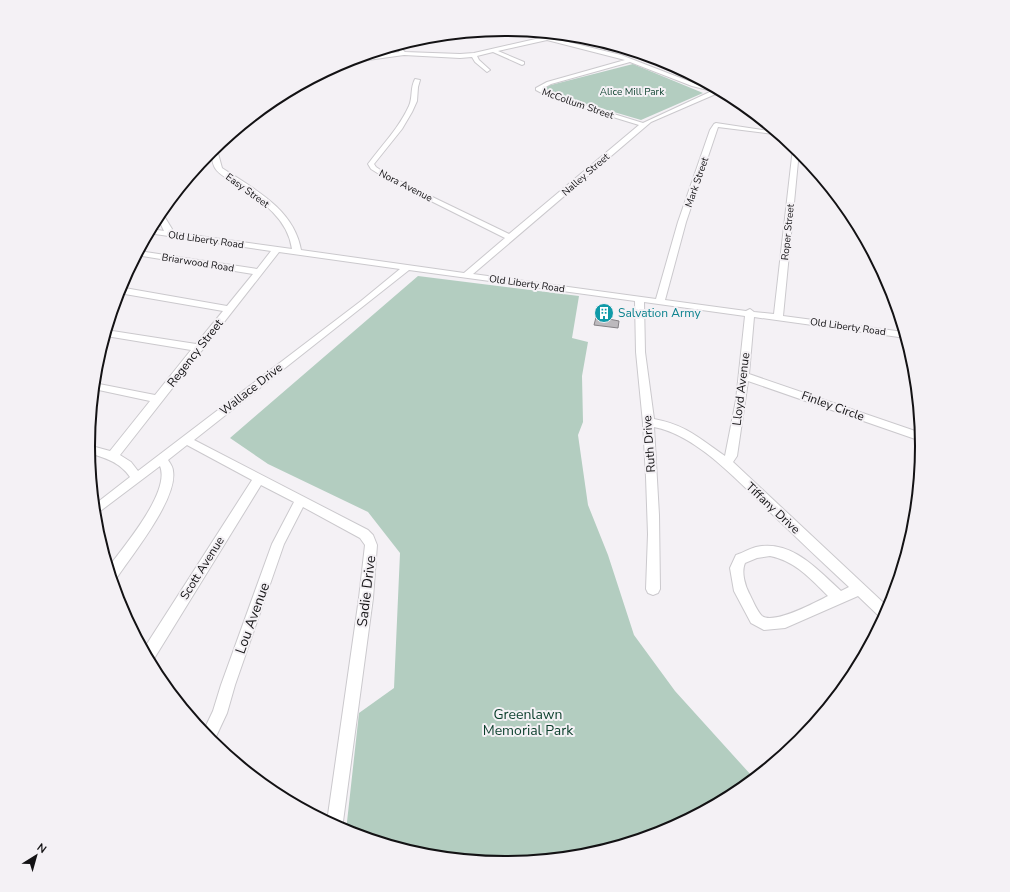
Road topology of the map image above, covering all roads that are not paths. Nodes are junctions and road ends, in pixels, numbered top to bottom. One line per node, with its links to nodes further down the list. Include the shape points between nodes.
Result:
1 (546, 39): 5 (street)
2 (556, 40): 4 (street)
3 (400, 50): 6 (street)
4 (600, 50): 9 (street)
5 (494, 51): 7 (street); 10 (street)
6 (404, 53): 7 (street); 8 (street)
7 (474, 55): 11 (street)
8 (377, 57)
9 (631, 60): 12 (street); 17 (street, McCollum Street, via 549,83 538,89 554,97)
10 (522, 63)
11 (487, 70)
12 (680, 79): 13 (street); 15 (street)
13 (687, 79)
14 (417, 80): 24 (street, Nora Avenue, via 413,88 414,102 371,164 373,168)
15 (704, 88)
16 (714, 93): 17 (street, Nalley Street)
17 (644, 125): 24 (street, Nalley Street)
18 (769, 133): 33 (street, Mark Street, via 716,125 682,222)
19 (215, 156): 26 (street, Easy Street, via 220,169 269,202 294,237)
20 (795, 156): 36 (street, Roper Street)
21 (163, 219): 23 (street, via 168,229)
22 (156, 232): 23 (street, Old Liberty Road)
23 (167, 233): 25 (street, Old Liberty Road)
24 (511, 238): 30 (street, Nalley Street)
25 (277, 249): 26 (street, Old Liberty Road); 29 (street, Regency Street)
26 (297, 252): 28 (street, Old Liberty Road)
27 (143, 254): 29 (street, Briarwood Road)
28 (408, 267): 30 (street, Old Liberty Road); 45 (street, Wallace Drive)
29 (259, 272): 34 (street, Regency Street)
30 (468, 275): 32 (street, Old Liberty Road)
31 (125, 291): 34 (street)
32 (640, 298): 33 (street, Old Liberty Road); 43 (street, Ruth Drive, via 639,345)
33 (660, 301): 35 (street, Old Liberty Road)
34 (230, 309): 39 (street, Regency Street)
35 (750, 312): 36 (street, Old Liberty Road); 40 (street, Lloyd Avenue)
36 (778, 316): 37 (street, Old Liberty Road)
37 (899, 333)
38 (111, 334): 39 (street)
39 (199, 348): 42 (street, Regency Street)
40 (744, 376): 44 (street, Finley Circle); 49 (street, Lloyd Avenue, via 731,456)
41 (100, 387): 42 (street)
42 (159, 399): 47 (street, Regency Street)
43 (648, 422): 49 (street, Tiffany Drive, via 683,432); 55 (street, Ruth Drive)
44 (915, 435)
45 (186, 440): 48 (street, Wallace Drive); 51 (street, Sadie Drive)
46 (95, 451): 47 (street)
47 (113, 455): 50 (street, via 128,466)
48 (162, 458): 50 (street, Wallace Drive); 54 (street, via 168,472 163,497)
49 (726, 463): 56 (street, Tiffany Drive)
50 (137, 478): 53 (street, Wallace Drive)
51 (259, 479): 52 (street, Sadie Drive); 59 (street, Scott Avenue)
52 (301, 500): 60 (street, Lou Avenue, via 278,544 220,713); 61 (street, Sadie Drive, via 364,534 371,545)
53 (100, 506)
54 (115, 570)
55 (653, 589)
56 (859, 589): 57 (street); 58 (street, Tiffany Drive)
57 (839, 598): 57 (street, via 792,556 781,552 763,551 749,554 740,559 736,568 741,591 750,610 756,619 764,624 785,622)
58 (881, 609)
59 (150, 652)
60 (211, 732)
61 (336, 819)

